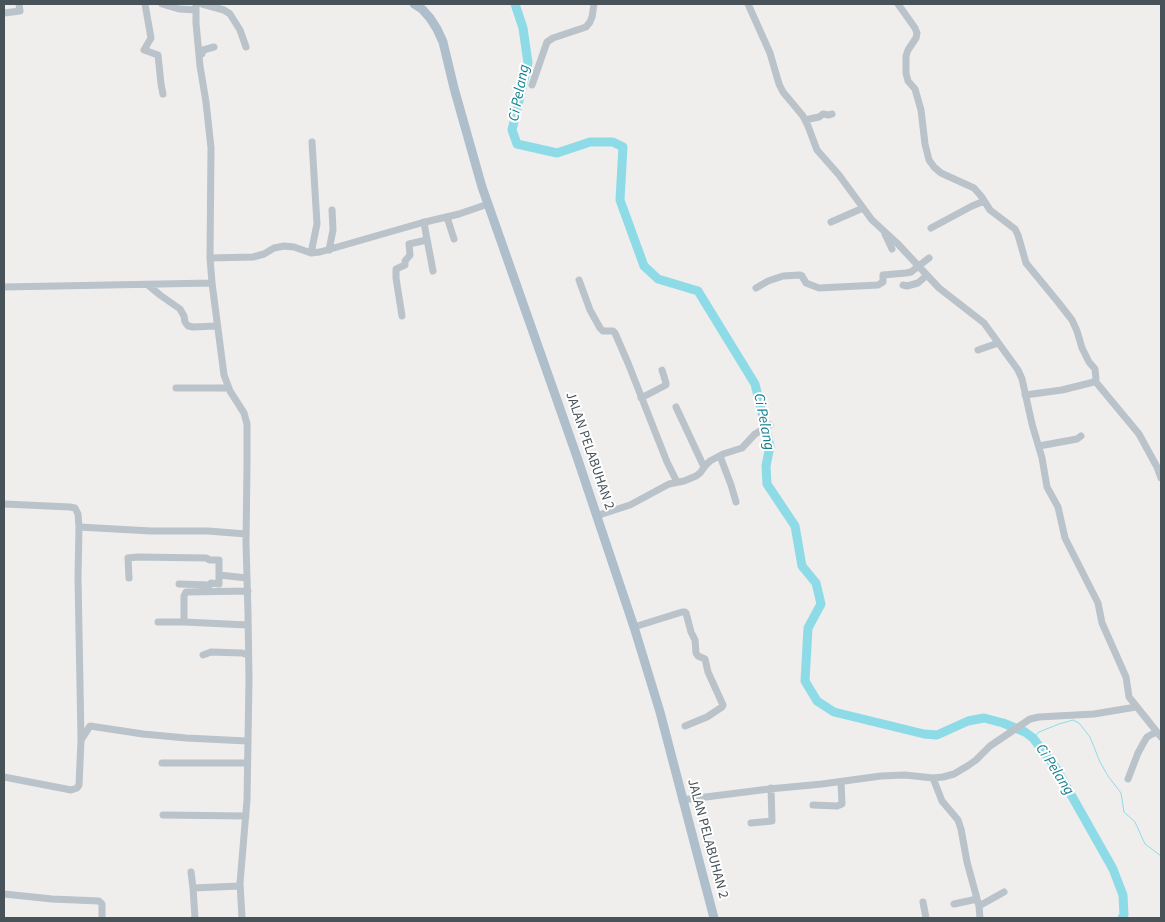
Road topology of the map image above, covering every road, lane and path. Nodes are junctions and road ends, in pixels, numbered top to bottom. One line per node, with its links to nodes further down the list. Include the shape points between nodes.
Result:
1 (19, 4): 10 (street, via 20,11)
2 (145, 4): 15 (street, via 151,38 144,50 158,55)
3 (162, 4): 9 (street, via 179,9)
4 (202, 4): 12 (street, via 230,14)
5 (414, 4): 20 (main road, JALAN PELABUHAN 2, via 430,18 443,42)
6 (594, 4): 14 (street, via 586,27 547,42)
7 (748, 4): 17 (street, via 772,60 778,84)
8 (898, 4): 19 (street, via 917,36 906,56 906,74 919,100 929,160 941,173 974,188)
9 (196, 7): 13 (street)
10 (4, 13)
11 (214, 46): 13 (street)
12 (246, 47)
13 (199, 55): 33 (street, via 211,148)
14 (532, 85)
15 (163, 94)
16 (832, 114): 17 (street)
17 (805, 120): 21 (street, via 817,150)
18 (312, 142): 32 (street, via 317,224)
19 (984, 201): 26 (street); 49 (street, via 993,214 1016,231 1026,263 1072,320 1082,348 1095,370)
20 (488, 204): 23 (street); 64 (main road, JALAN PELABUHAN 2)
21 (863, 208): 25 (street); 27 (street)
22 (332, 210): 31 (street)
23 (448, 217): 24 (street); 29 (street)
24 (424, 222): 28 (street); 31 (street)
25 (831, 222)
26 (931, 228)
27 (884, 231): 30 (street); 35 (street)
28 (427, 239): 36 (street); 44 (street, via 409,244 410,255 404,265 396,269)
29 (454, 239)
30 (892, 249)
31 (329, 250): 32 (street)
32 (311, 254): 33 (street, via 284,246 253,257)
33 (210, 258): 39 (street)
34 (929, 258): 35 (street)
35 (919, 266): 37 (street); 43 (street, via 906,274 883,275 882,282 878,284 821,288 806,283 798,275 783,276)
36 (433, 270)
37 (927, 275): 41 (street, via 918,283); 46 (street, via 979,319)
38 (579, 280): 53 (street, via 600,328 615,333)
39 (212, 283): 40 (street); 45 (street)
40 (148, 285): 42 (street); 45 (street, via 180,309 188,326)
41 (903, 286)
42 (4, 287)
43 (756, 288)
44 (402, 316)
45 (218, 326): 51 (street, via 224,375)
46 (998, 343): 47 (street); 52 (street, via 1018,370)
47 (978, 350)
48 (662, 370): 53 (street, via 666,385)
49 (1095, 382): 52 (street); 60 (street, via 1139,434)
50 (176, 388): 51 (street)
51 (229, 388): 66 (street, via 246,421)
52 (1026, 395): 57 (street)
53 (641, 398): 61 (street)
54 (676, 407): 59 (street)
55 (770, 425): 58 (street, via 755,434 742,448)
56 (1081, 436): 57 (street)
57 (1039, 446): 78 (street, via 1047,487 1058,507 1064,535 1097,599 1102,623 1126,677 1129,697)
58 (720, 456): 59 (street); 62 (street)
59 (704, 467): 61 (street, via 696,476)
60 (1161, 478)
61 (677, 482): 64 (street, via 630,505)
62 (736, 502)
63 (4, 504): 65 (street, via 73,507 77,510)
64 (596, 516): 75 (main road, JALAN PELABUHAN 2)
65 (79, 527): 66 (street); 81 (street)
66 (246, 534): 69 (street)
67 (219, 575): 68 (street, via 219,560 138,557 128,558); 69 (street); 70 (street, via 219,584)
68 (129, 578)
69 (247, 578): 71 (street)
70 (179, 584)
71 (248, 591): 73 (street, via 186,592); 74 (street)
72 (158, 622): 73 (street)
73 (184, 622): 74 (street)
74 (248, 624): 77 (street)
75 (634, 627): 79 (street, via 676,613 686,613 696,653 705,659 723,705 707,717); 90 (main road, JALAN PELABUHAN 2)
76 (203, 655): 77 (street, via 211,652)
77 (248, 656): 82 (street)
78 (1136, 706): 80 (street); 86 (street, via 1094,714 1028,720 962,769)
79 (685, 726)
80 (1159, 734): 87 (street, via 1147,737)
81 (81, 740): 82 (street, via 90,726 143,734); 85 (street, via 77,788 71,790)
82 (248, 741): 84 (street)
83 (162, 763): 84 (street)
84 (247, 763): 93 (street)
85 (4, 777)
86 (933, 778): 88 (street, via 897,775); 101 (street, via 942,800 962,829)
87 (1128, 780)
88 (841, 782): 89 (street); 91 (street, via 842,804)
89 (771, 788): 90 (street); 94 (street, via 772,821)
90 (682, 800): 106 (main road, JALAN PELABUHAN 2)
91 (813, 805)
92 (163, 815): 93 (street)
93 (246, 816): 96 (street)
94 (751, 823)
95 (191, 872): 97 (street)
96 (240, 886): 97 (street); 105 (street)
97 (194, 888): 104 (street)
98 (1004, 892): 101 (street)
99 (4, 894): 103 (street, via 99,901)
100 (923, 902): 107 (street)
101 (978, 902): 102 (street); 108 (street)
102 (954, 904)
103 (102, 918)
104 (195, 918)
105 (242, 918)
106 (714, 918)
107 (926, 918)
108 (980, 918)

